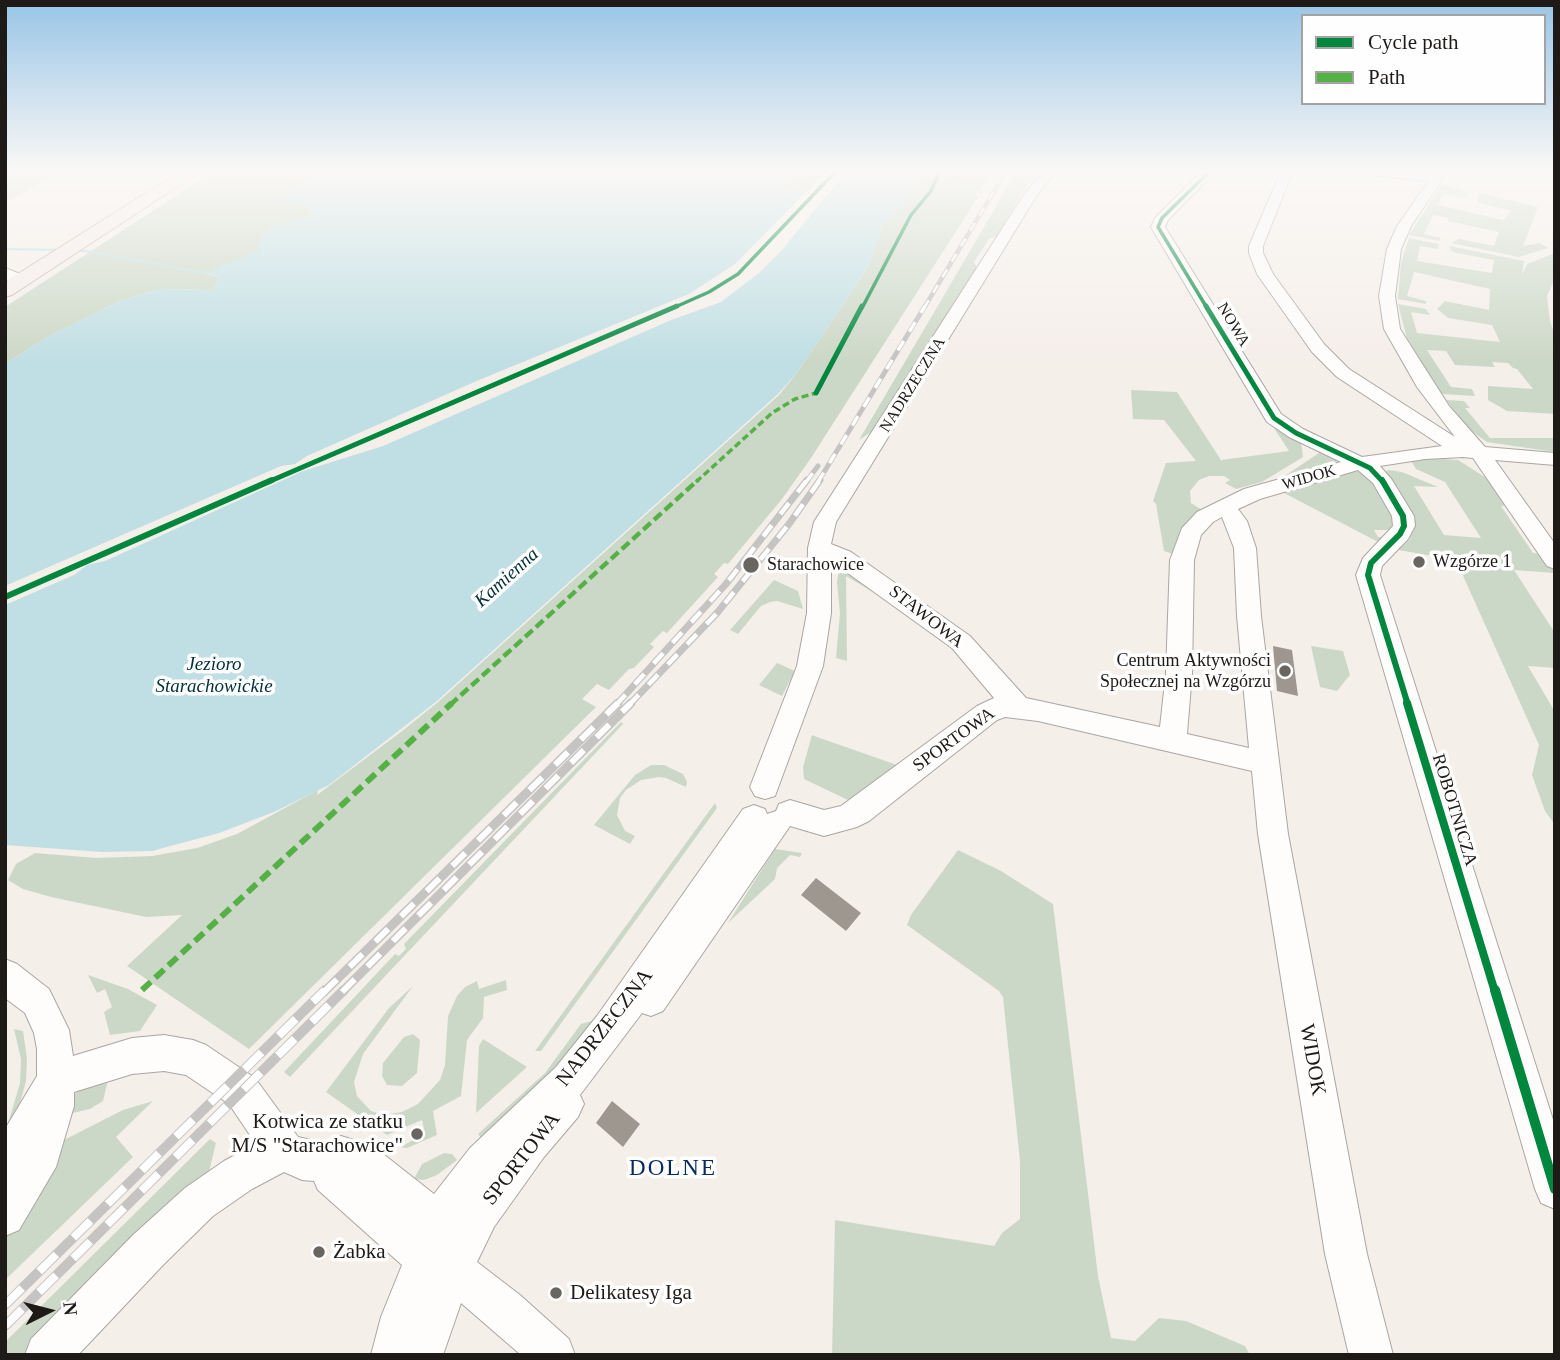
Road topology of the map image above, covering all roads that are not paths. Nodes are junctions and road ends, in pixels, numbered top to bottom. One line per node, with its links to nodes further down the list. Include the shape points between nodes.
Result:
1 (85, 234): 6 (main road)
2 (1005, 234): 12 (street, NADRZECZNA, via 825,522)
3 (1163, 234): 10 (street, NOWA, via 1274,418)
4 (1261, 234): 8 (street, via 1256,253 1265,274 1318,348 1343,373)
5 (1400, 234): 8 (street, via 1387,296 1392,328 1412,367)
6 (14, 276): 7 (main road)
7 (5, 291)
8 (1471, 451): 9 (street, WIDOK); 10 (street, WIDOK); 13 (street)
9 (1555, 459)
10 (1362, 463): 11 (street, WIDOK); 23 (street, ROBOTNICZA, via 1382,480 1403,516 1400,534 1371,563 1368,575)
11 (1224, 507): 15 (street, WIDOK, via 1195,525 1186,542); 16 (street, WIDOK, via 1236,521 1245,548)
12 (819, 548): 14 (street, STAWOWA, via 843,557 961,642); 17 (street, NADRZECZNA, via 821,659 801,736)
13 (1555, 561)
14 (1016, 705): 15 (street, SPORTOWA); 17 (street, SPORTOWA, via 987,713 846,818 824,823)
15 (1173, 741): 16 (street)
16 (1265, 763): 30 (street, WIDOK, via 1273,834 1346,1254)
17 (774, 807): 18 (street, NADRZECZNA); 25 (street, NADRZECZNA, via 569,1080 484,1162)
18 (707, 924): 25 (street, SPORTOWA, via 603,1063)
19 (5, 976): 20 (street, via 37,1001 47,1022 55,1049)
20 (54, 1080): 21 (street, via 132,1056 179,1054 242,1091); 22 (street); 24 (street, via 55,1106 42,1153)
21 (285, 1151): 25 (street, via 302,1160 327,1163 331,1176 406,1239); 26 (street, via 199,1202)
22 (5, 1166)
23 (1555, 1189)
24 (5, 1216)
25 (439, 1251): 27 (street, via 403,1317); 28 (street); 29 (street)
26 (47, 1355)
27 (393, 1355)
28 (421, 1355)
29 (553, 1355)
30 (1371, 1355)

